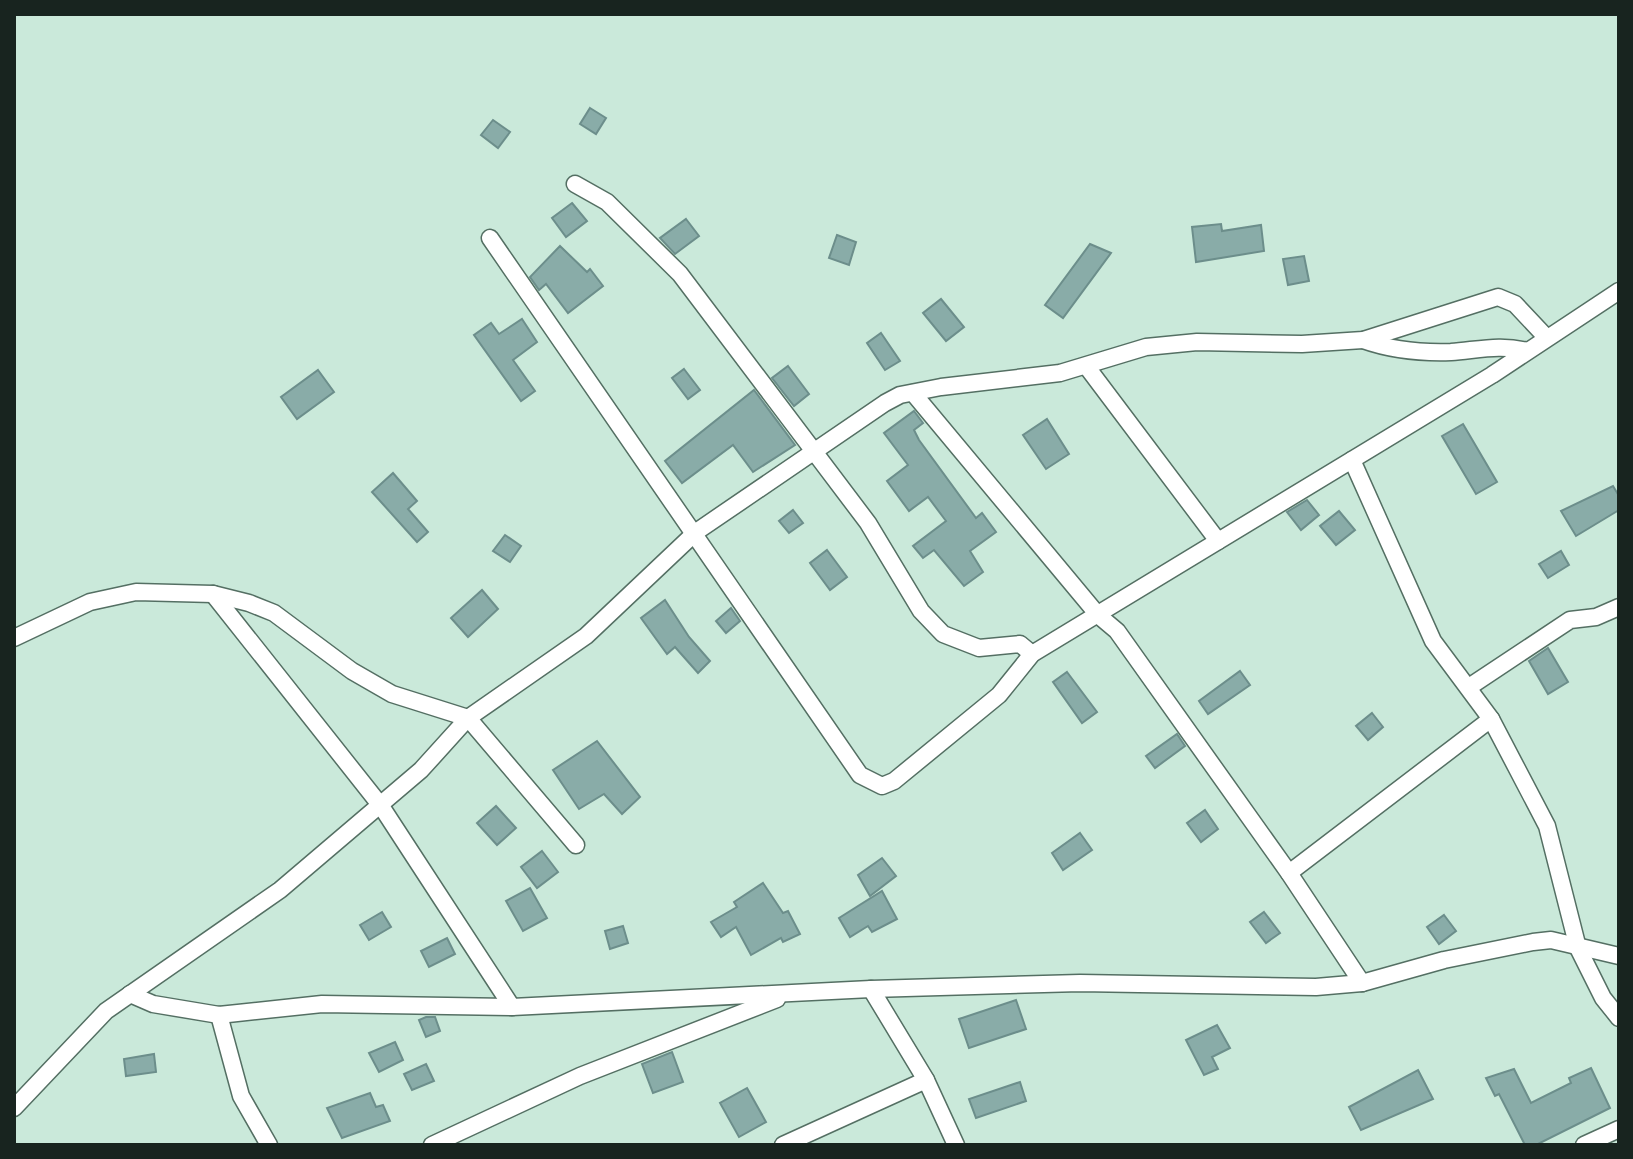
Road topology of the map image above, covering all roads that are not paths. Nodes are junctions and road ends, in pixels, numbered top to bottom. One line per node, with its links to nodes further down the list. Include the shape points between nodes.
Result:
1 (575, 184): 9 (street, via 607,202 680,274)
2 (490, 238): 11 (street)
3 (1619, 291): 4 (street)
4 (1546, 337): 5 (street, via 1515,304 1498,297); 6 (street)
5 (1363, 340): 6 (street, via 1435,352 1508,346); 7 (street, via 1197,342 1146,347)
6 (1527, 351): 10 (street)
7 (1087, 367): 8 (street); 12 (street)
8 (913, 393): 9 (street, via 885,403); 15 (street)
9 (814, 449): 11 (street); 17 (street, via 868,523 921,611 943,634 979,648 1020,644)
10 (1352, 460): 12 (street); 18 (street, via 1433,641)
11 (696, 532): 17 (street, via 860,775 882,786 999,695); 19 (street, via 586,636)
12 (1218, 541): 15 (street)
13 (213, 594): 16 (street, via 136,592 90,602); 19 (street, via 274,613 392,694); 21 (street)
14 (1619, 607): 18 (street, via 1570,620)
15 (1098, 615): 17 (street); 23 (street, via 1127,644)
16 (14, 638)
17 (1032, 654)
18 (1469, 687): 20 (street)
19 (468, 718): 21 (street); 22 (street)
20 (1491, 719): 23 (street); 24 (street, via 1547,826)
21 (381, 806): 26 (street, via 280,890); 31 (street)
22 (576, 845)
23 (1289, 873): 27 (street)
24 (1578, 948): 25 (street); 27 (street, via 1551,940 1533,942); 34 (street)
25 (1619, 956)
26 (166, 972): 30 (street); 32 (street, via 167,991)
27 (1362, 983): 28 (street)
28 (871, 989): 29 (street); 35 (street)
29 (792, 993): 31 (street); 39 (street, via 580,1076)
30 (130, 994): 32 (street); 36 (street, via 87,1029)
31 (512, 1007): 33 (street, via 322,1004)
32 (178, 1009): 33 (street)
33 (219, 1015): 38 (street, via 241,1096)
34 (1619, 1018)
35 (926, 1080): 40 (street); 41 (street)
36 (14, 1108)
37 (1619, 1129): 42 (street)
38 (269, 1145)
39 (432, 1145)
40 (783, 1145)
41 (956, 1145)
42 (1584, 1145)

